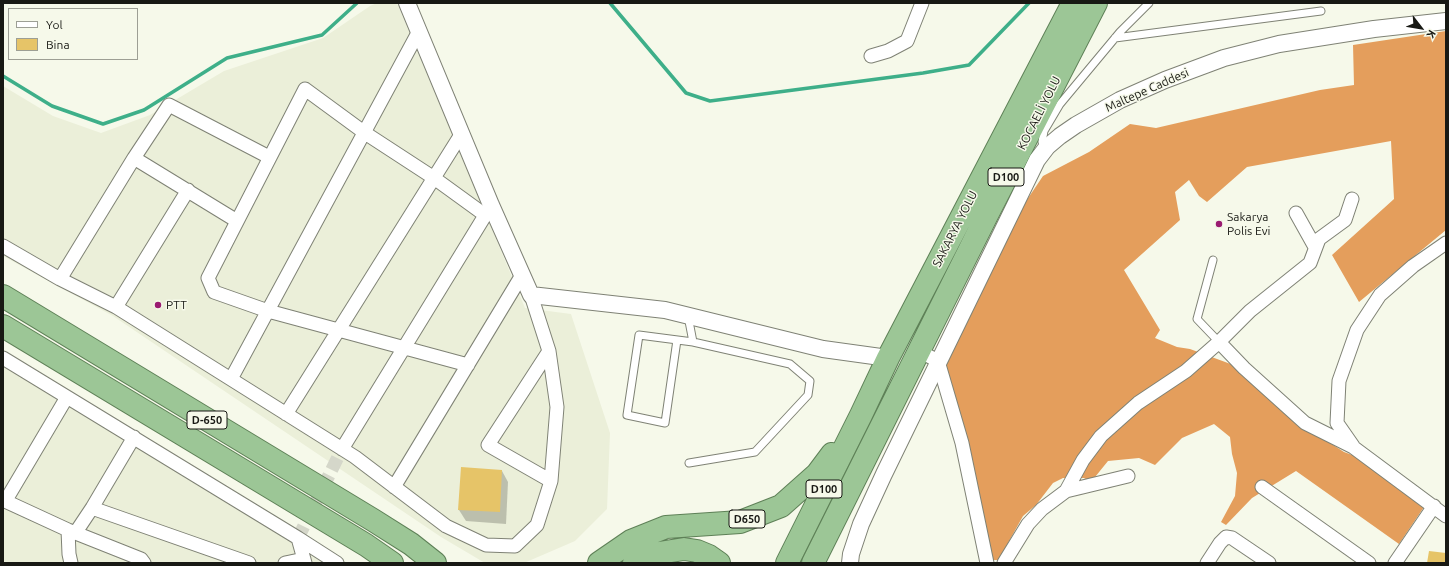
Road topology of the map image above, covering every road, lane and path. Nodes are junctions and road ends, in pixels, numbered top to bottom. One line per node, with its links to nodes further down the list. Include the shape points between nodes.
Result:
1 (408, 3): 8 (street)
2 (922, 3): 10 (street, via 908,41)
3 (1073, 3): 42 (highway, SAKARYA YOLU / D100)
4 (1096, 3): 40 (highway, KOCAELİ YOLU / D100, via 987,215)
5 (1149, 3): 9 (lane)
6 (1321, 11): 9 (lane)
7 (1446, 21): 13 (street, Maltepe Caddesi, via 1279,44 1224,58 1120,100 1076,125)
8 (419, 32): 11 (street); 12 (street)
9 (1115, 38): 13 (lane, via 1060,104 1044,131 1042,142)
10 (871, 56)
11 (365, 133): 14 (street, via 305,89); 16 (street); 31 (street)
12 (462, 133): 16 (street); 19 (street)
13 (1047, 147): 40 (street, Maltepe Caddesi, via 1037,160)
14 (269, 157): 15 (street, via 169,105); 21 (street)
15 (134, 158): 17 (street); 27 (street)
16 (434, 178): 19 (street); 34 (street)
17 (188, 190): 21 (street); 30 (street)
18 (1352, 199): 24 (street, via 1345,220 1319,239)
19 (488, 210): 26 (street); 38 (street)
20 (1296, 214): 24 (street)
21 (237, 221): 31 (street, via 208,278 214,292)
22 (1446, 244): 49 (street, via 1413,266 1380,295 1357,330 1339,381 1337,423)
23 (3, 246): 27 (street)
24 (1315, 247): 37 (street, via 1310,263 1250,311)
25 (1213, 260): 37 (lane, via 1197,319)
26 (522, 275): 28 (street); 43 (street)
27 (60, 278): 30 (street)
28 (532, 295): 32 (street, via 665,310); 39 (street)
29 (3, 296): 63 (highway, D-650)
30 (116, 307): 44 (street)
31 (268, 311): 34 (street); 44 (street)
32 (688, 316): 36 (lane); 42 (street, via 823,349)
33 (3, 326): 70 (highway, D-650)
34 (339, 330): 38 (street); 46 (street)
35 (676, 340): 35 (lane, via 639,335 627,415 665,423); 36 (lane)
36 (693, 342): 51 (lane, via 790,364 810,381 808,395 755,452)
37 (1219, 342): 49 (street, via 1305,423); 56 (street, via 1186,371 1138,403 1101,436 1083,460)
38 (404, 348): 43 (street); 50 (street)
39 (549, 351): 53 (street, via 557,407); 53 (street, via 488,445)
40 (928, 356): 77 (highway, D100); 78 (highway); 79 (street, Maltepe Caddesi, via 861,524); 80 (street, via 962,443)
41 (3, 358): 45 (street)
42 (888, 358): 47 (highway, SAKARYA YOLU / D100)
43 (468, 365): 54 (street)
44 (231, 379): 46 (street)
45 (67, 397): 48 (street); 57 (street)
46 (286, 414): 50 (street)
47 (861, 415): 73 (highway, D650, via 817,474 781,506 740,522 666,527 631,541); 76 (highway, D100)
48 (134, 438): 59 (street); 62 (street)
49 (1353, 447): 58 (street)
50 (342, 448): 54 (street)
51 (689, 463)
52 (1128, 476): 56 (street)
53 (551, 481): 54 (street, via 537,525 515,546 486,545 466,536 446,526)
54 (394, 486)
55 (1262, 487): 84 (street)
56 (1066, 491): 81 (street, via 1042,509 1028,524)
57 (4, 500): 61 (street)
58 (1434, 506): 60 (street); 85 (street)
59 (92, 508): 61 (street); 67 (street)
60 (1446, 516)
61 (72, 531): 65 (street, via 69,554); 66 (street, via 141,559)
62 (298, 538): 64 (street); 69 (street)
63 (411, 544): 71 (highway); 72 (highway)
64 (304, 561): 68 (street)
65 (71, 563)
66 (144, 563)
67 (249, 563)
68 (285, 563)
69 (337, 563)
70 (392, 563)
71 (435, 563)
72 (446, 563)
73 (599, 563)
74 (634, 563): 75 (highway, via 659,553 684,549 697,551)
75 (719, 563)
76 (787, 563)
77 (813, 563)
78 (822, 563)
79 (850, 563)
80 (987, 563)
81 (1004, 563)
82 (1207, 563): 83 (street, via 1226,537 1232,538)
83 (1269, 563)
84 (1369, 563)
85 (1395, 563)

